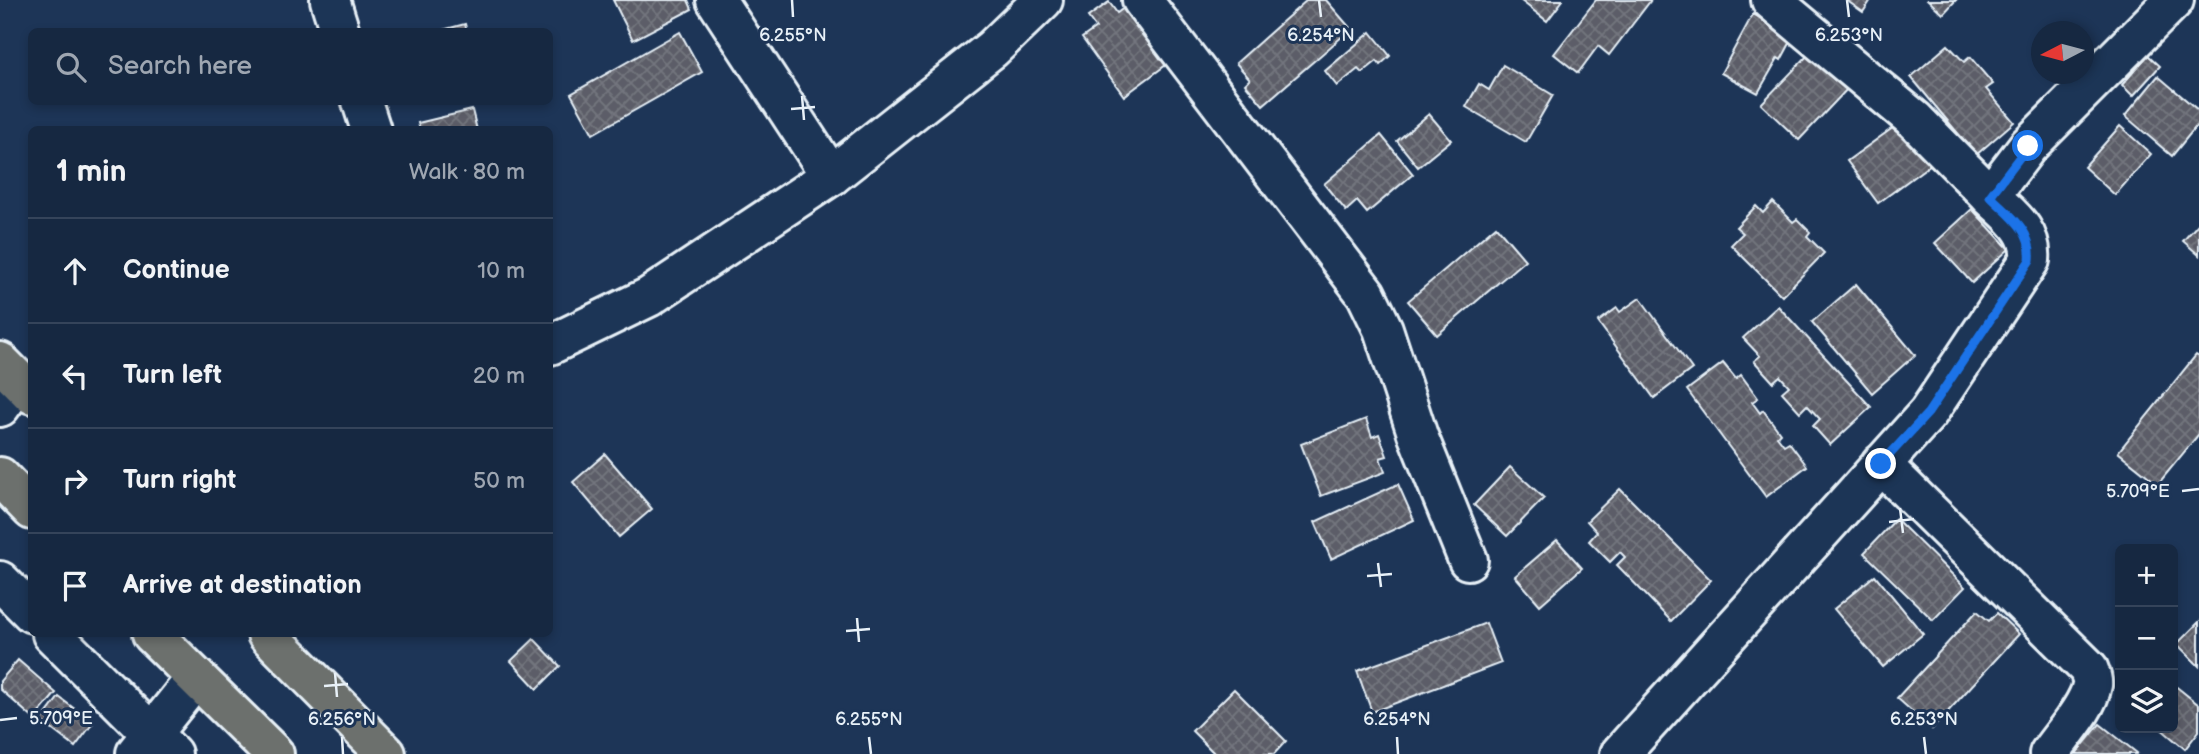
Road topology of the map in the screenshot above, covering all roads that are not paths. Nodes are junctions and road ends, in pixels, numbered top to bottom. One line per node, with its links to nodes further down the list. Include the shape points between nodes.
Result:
1 (330, 0): 7 (street)
2 (716, 0): 10 (street)
3 (1043, 0): 10 (street, via 992,49)
4 (1142, 0): 16 (street, via 1366,294)
5 (1771, 0): 11 (street, via 1915,120)
6 (2174, 0): 11 (street, via 2028,146)
7 (339, 28)
8 (363, 105): 9 (street)
9 (370, 126)
10 (831, 176): 12 (street, via 649,297)
11 (1990, 196): 13 (street, via 2026,231 2030,260 1928,413)
12 (553, 344)
13 (1881, 464): 26 (street); 27 (street, via 2088,668 2091,687)
14 (0, 477): 15 (highway)
15 (28, 506)
16 (1468, 559)
17 (0, 582): 18 (street)
18 (28, 609)
19 (55, 637): 23 (street)
20 (155, 637): 22 (highway)
21 (270, 637): 25 (highway)
22 (196, 678): 23 (street); 24 (highway)
23 (153, 747)
24 (274, 754)
25 (386, 754)
26 (1619, 754)
27 (2049, 754)

